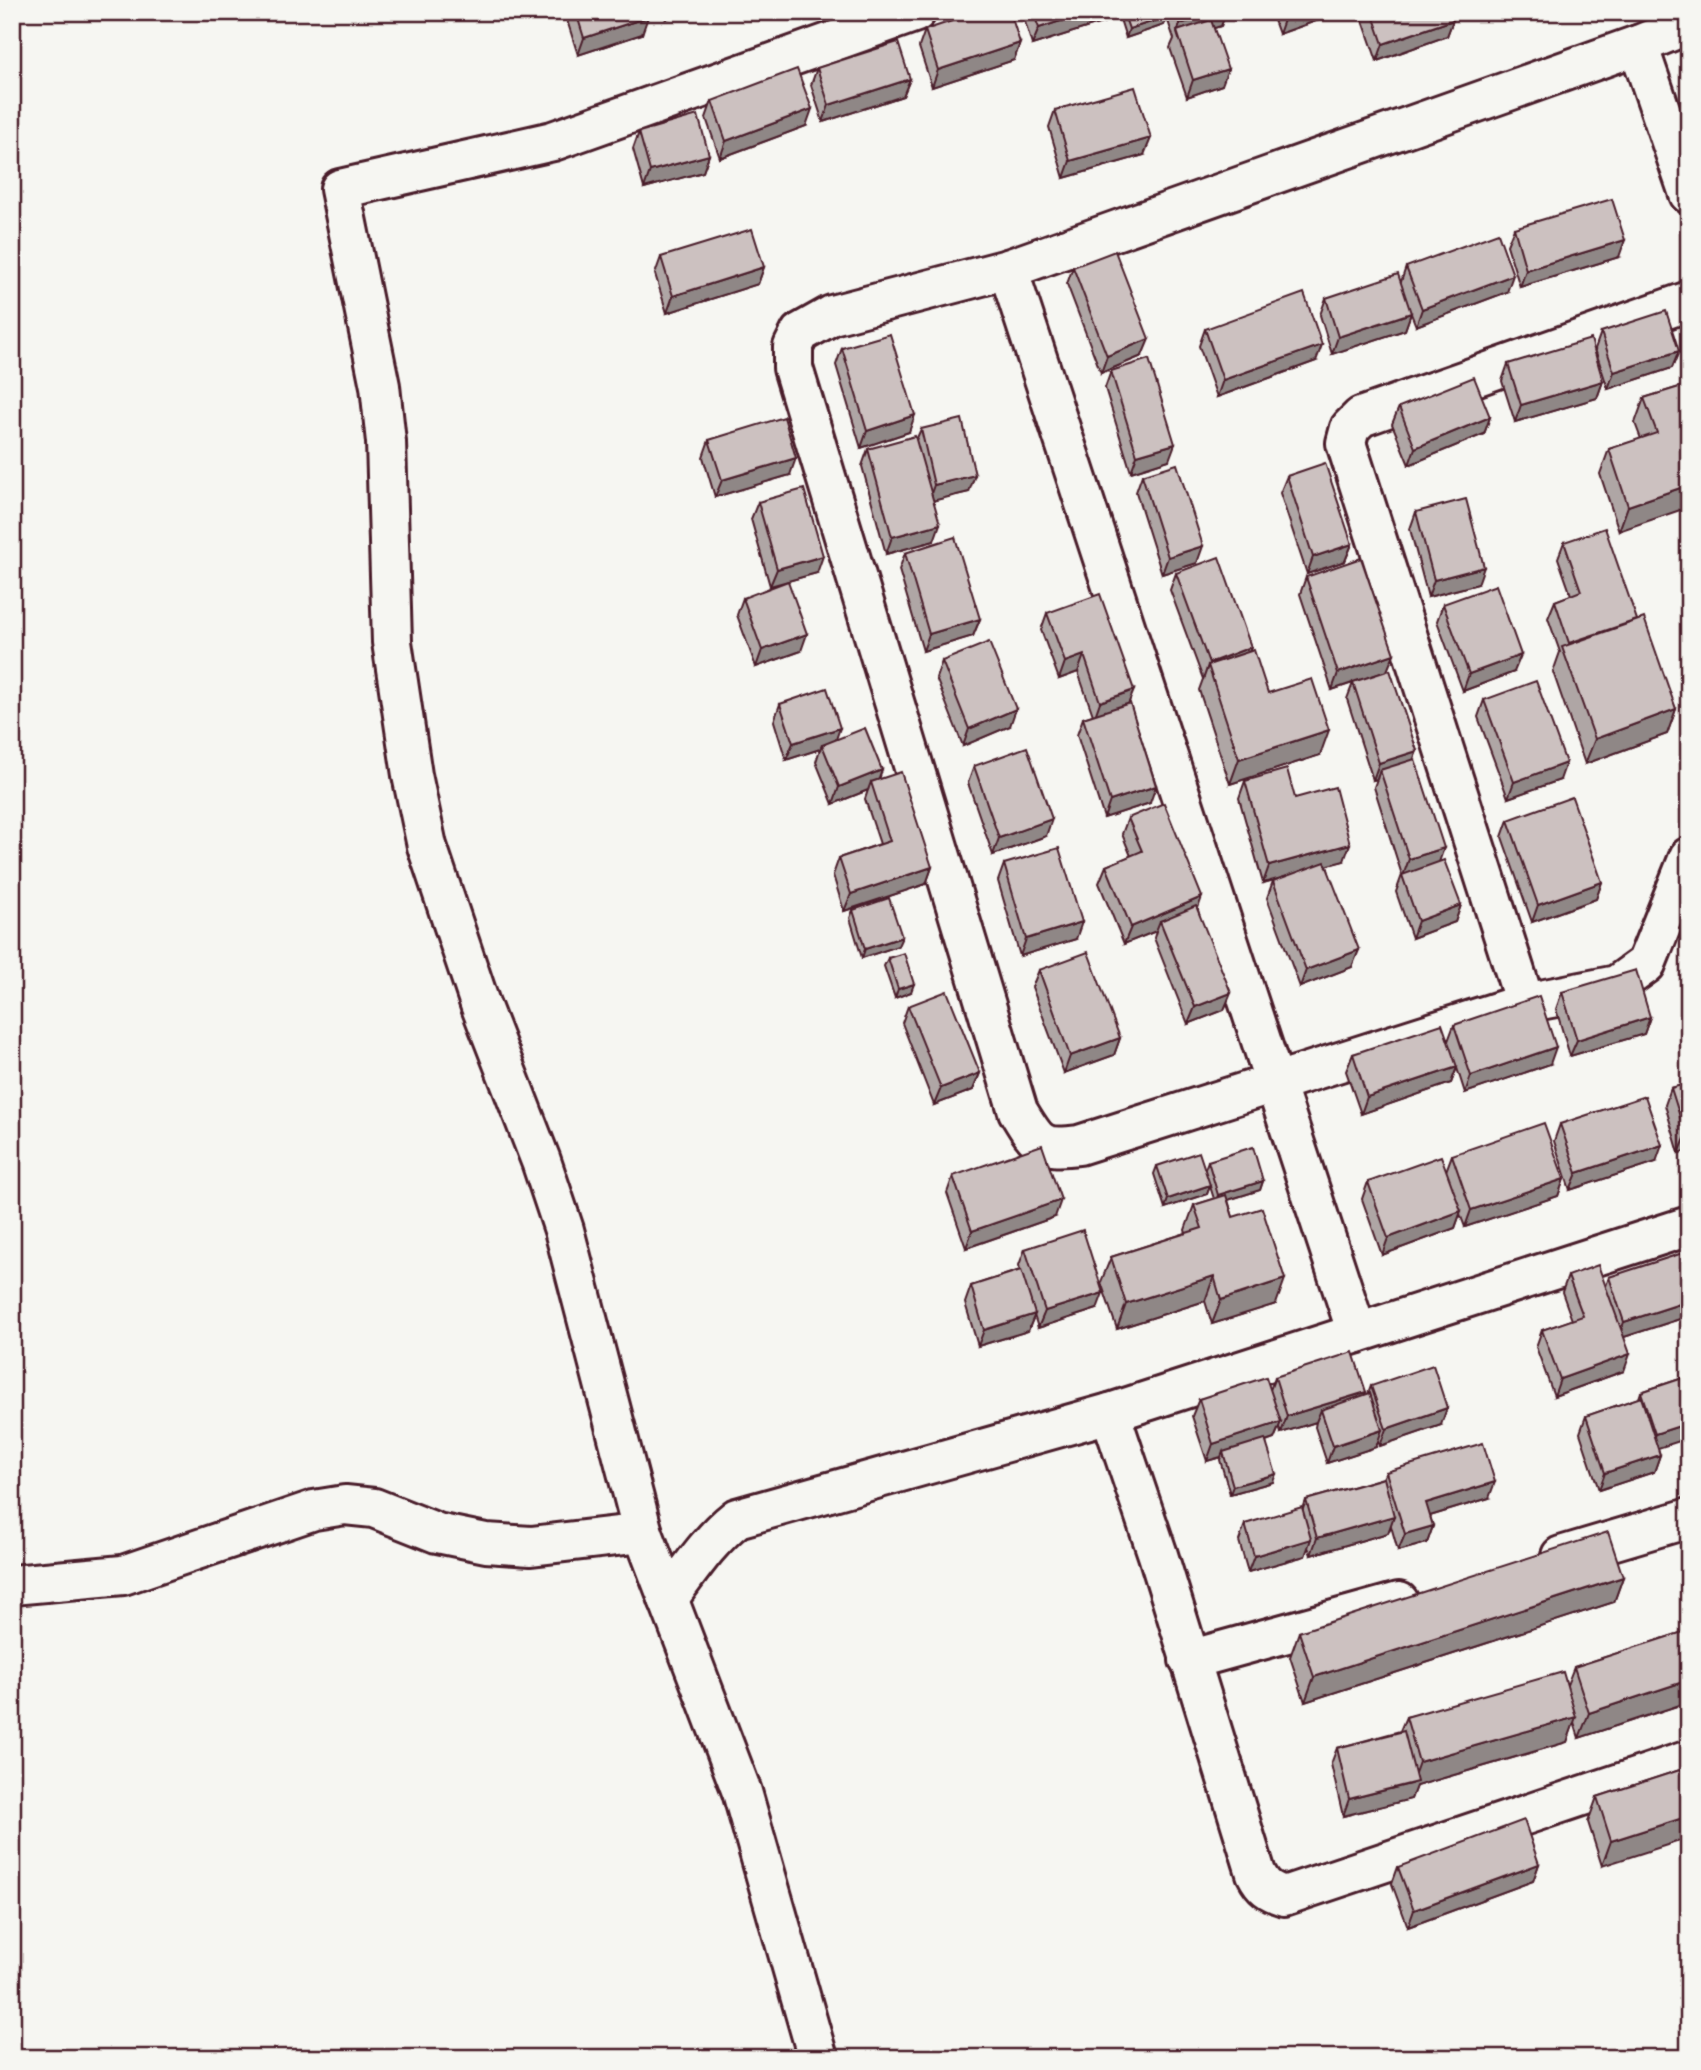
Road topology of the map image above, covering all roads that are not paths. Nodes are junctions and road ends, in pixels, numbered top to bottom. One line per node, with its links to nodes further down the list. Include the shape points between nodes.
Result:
1 (916, 12): 14 (street, via 553,141 340,189 380,386 392,642 427,846 564,1230)
2 (1689, 24): 3 (street)
3 (1638, 45): 4 (street); 5 (street)
4 (1689, 194)
5 (1008, 269): 9 (street); 9 (street, via 832,315 800,333 793,347 793,368 1018,1111 1035,1139 1052,1149 1079,1146)
6 (1689, 301): 8 (street, via 1361,417 1350,428 1346,443)
7 (1689, 857): 8 (street, via 1646,964 1617,985)
8 (1525, 1003): 9 (street)
9 (1275, 1083): 11 (street)
10 (1689, 1226): 11 (street)
11 (1357, 1334): 12 (street)
12 (1110, 1413): 18 (street, via 737,1518 717,1534); 19 (street)
13 (1689, 1518): 15 (street)
14 (643, 1533): 16 (street, via 531,1546 486,1543 437,1533 374,1508 345,1505 314,1510 122,1575); 18 (street)
15 (1529, 1566)
16 (12, 1585)
17 (1437, 1592): 19 (street)
18 (668, 1599): 21 (street, via 741,1793)
19 (1188, 1660): 20 (street, via 1256,1873 1262,1886 1284,1896)
20 (1689, 1760)
21 (818, 2058)

